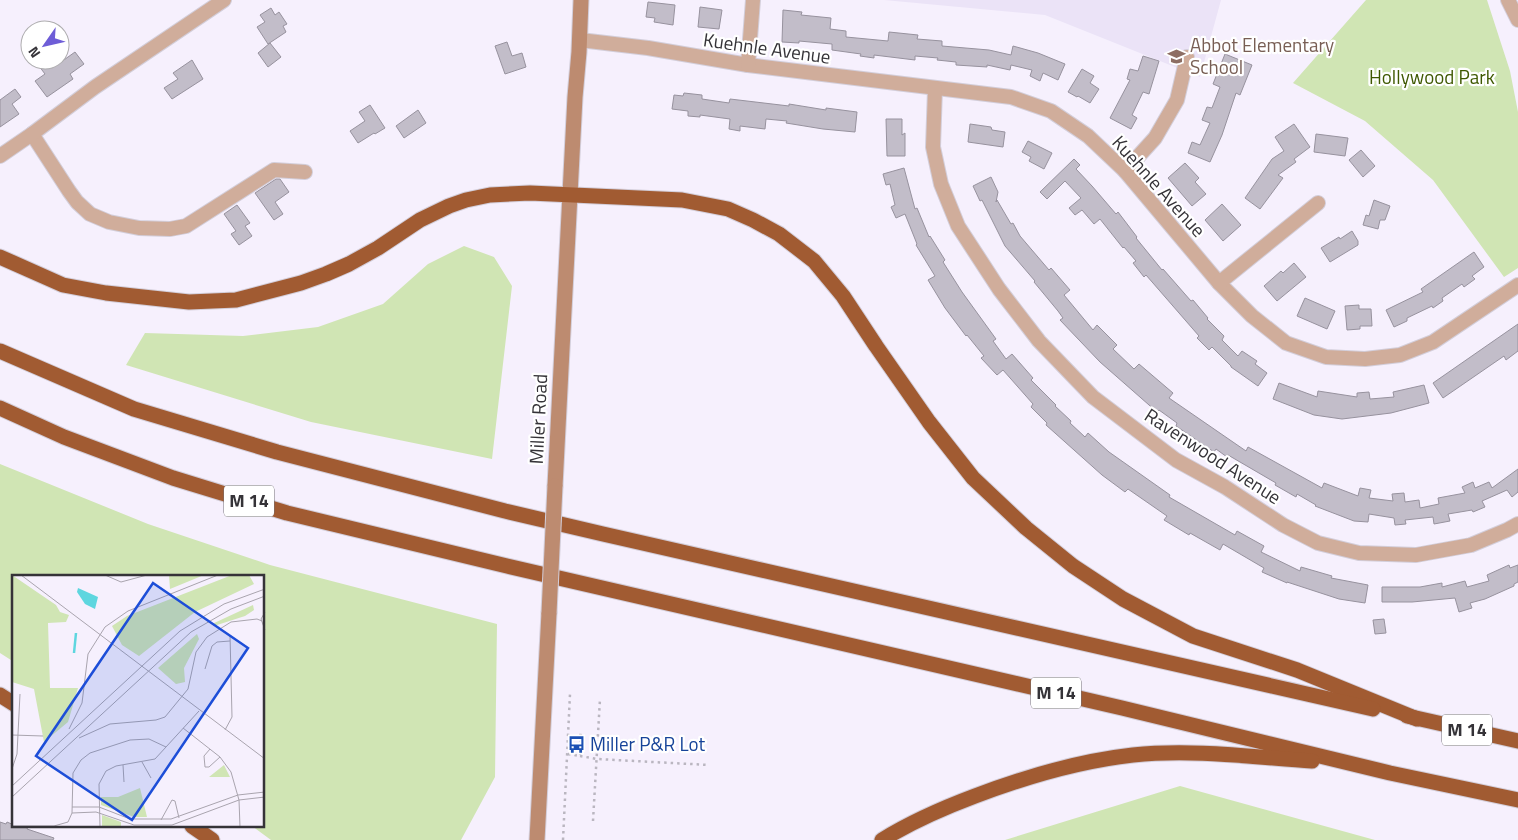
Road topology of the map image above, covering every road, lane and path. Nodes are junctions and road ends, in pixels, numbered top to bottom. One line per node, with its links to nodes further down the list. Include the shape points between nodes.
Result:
1 (224, 0): 10 (street)
2 (580, 0): 6 (main road, Miller Road)
3 (753, 0): 8 (street)
4 (1508, 0): 5 (street)
5 (1518, 20)
6 (580, 40): 8 (street, Kuehnle Avenue); 14 (main road, Miller Road)
7 (1187, 57): 12 (street, via 1177,100 1156,138)
8 (748, 65): 9 (street, Kuehnle Avenue)
9 (935, 89): 12 (street, Kuehnle Avenue, via 1011,97 1051,111 1088,136); 21 (street, Ravenwood Avenue, via 933,147 941,184 958,226 999,289 1039,341 1093,396 1176,460 1318,543 1359,553 1416,555 1471,545)
10 (32, 134): 11 (street); 13 (street, via 69,191 90,214 139,228 186,226 274,170)
11 (0, 156)
12 (1125, 171): 17 (street, Kuehnle Avenue)
13 (305, 172)
14 (570, 194): 16 (highway, via 490,195 466,200 420,220 349,264 302,282 236,300 189,302 106,293 63,285); 26 (highway, via 682,200 728,209 779,234 814,261 843,296 929,422 973,478 1026,528 1073,566 1123,599 1193,636 1297,670); 38 (main road, Miller Road, bridge)
15 (1318, 202): 17 (street)
16 (0, 257)
17 (1219, 283): 18 (street, Kuehnle Avenue, via 1252,316 1286,343 1326,357 1365,359 1400,355 1433,342)
18 (1518, 285)
19 (0, 351): 26 (highway, M 14, via 134,409 277,452 585,530)
20 (0, 408): 32 (highway, M 14, via 64,437 173,478 287,513)
21 (1518, 524)
22 (570, 694): 29 (path)
23 (0, 695): 25 (highway)
24 (600, 700): 31 (path)
25 (12, 703)
26 (1417, 719): 28 (highway, M 14)
27 (576, 735): 30 (path, via 582,735)
28 (1518, 741)
29 (568, 754): 30 (path); 39 (path)
30 (580, 756): 31 (path)
31 (597, 759): 33 (path); 35 (path)
32 (1358, 765): 34 (highway, M 14); 40 (highway, via 1229,755 1133,755 1016,780 952,805)
33 (709, 766)
34 (1518, 800)
35 (593, 822)
36 (195, 828): 37 (highway)
37 (212, 840)
38 (537, 840)
39 (563, 840)
40 (882, 840)

